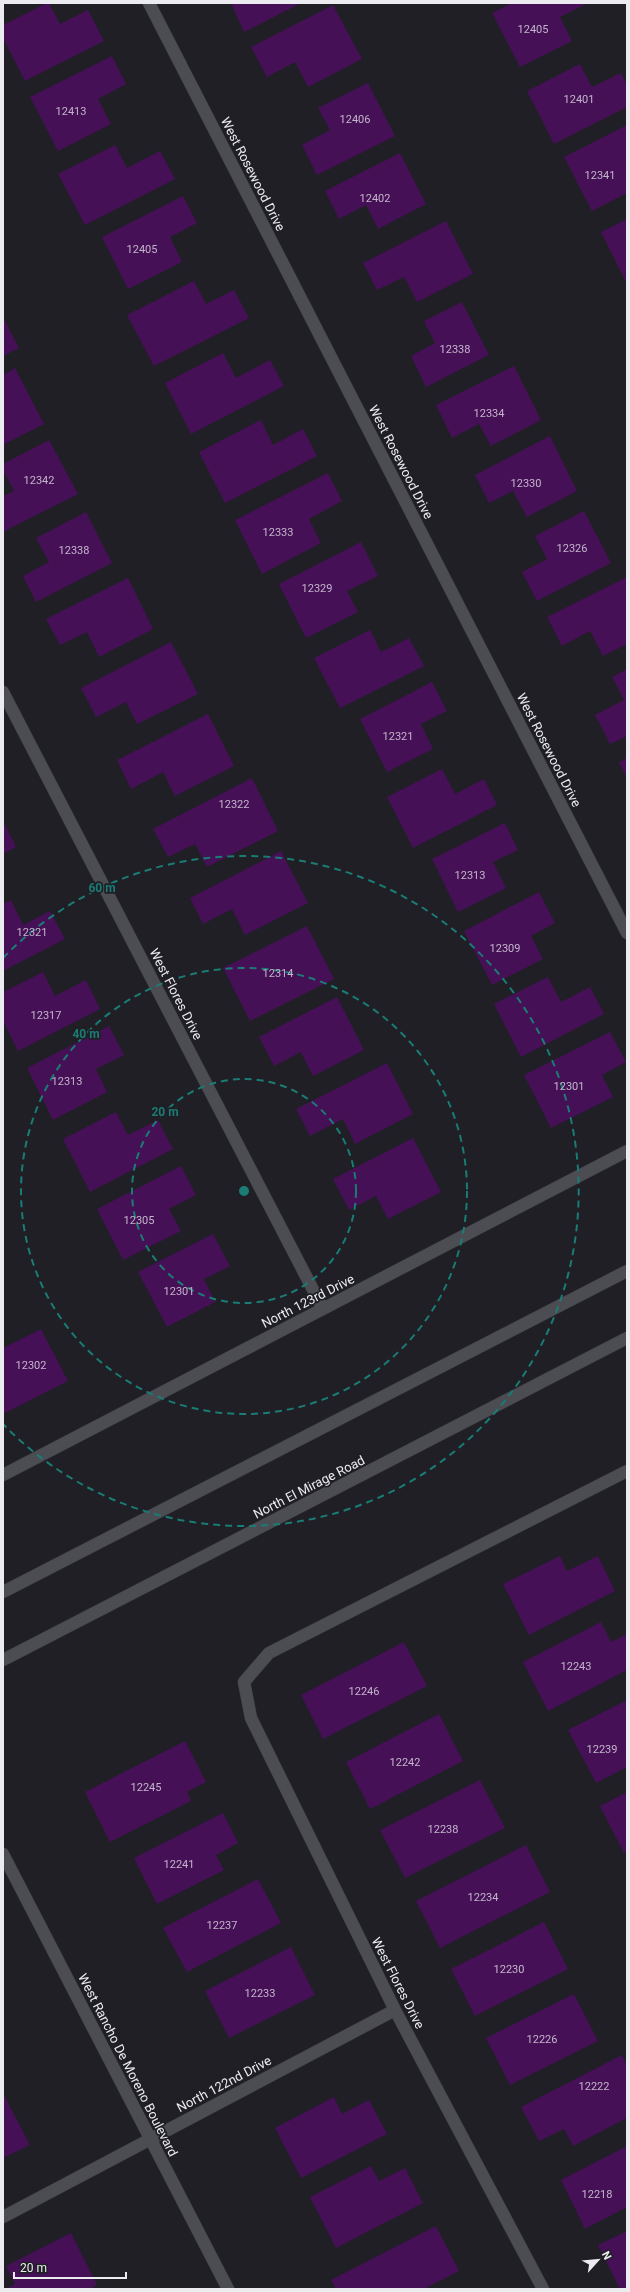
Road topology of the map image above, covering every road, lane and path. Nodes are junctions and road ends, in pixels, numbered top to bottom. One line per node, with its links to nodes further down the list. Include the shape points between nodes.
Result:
1 (149, 3): 3 (street, West Rosewood Drive)
2 (3, 692): 6 (street, West Flores Drive)
3 (627, 933)
4 (627, 1151): 6 (street, North 123rd Drive)
5 (627, 1271): 10 (street)
6 (323, 1309): 9 (street, North 123rd Drive)
7 (627, 1338): 11 (street, North El Mirage Road)
8 (626, 1474): 13 (street, West Flores Drive, via 269,1654 244,1682 251,1718)
9 (3, 1475)
10 (3, 1592)
11 (3, 1660)
12 (3, 1854): 14 (street, West Rancho De Moreno Boulevard)
13 (395, 2010): 14 (street, North 122nd Drive); 17 (street, West Flores Drive)
14 (151, 2140): 15 (street, North 122nd Drive); 16 (street, West Rancho De Moreno Boulevard)
15 (3, 2218)
16 (228, 2289)
17 (543, 2289)

